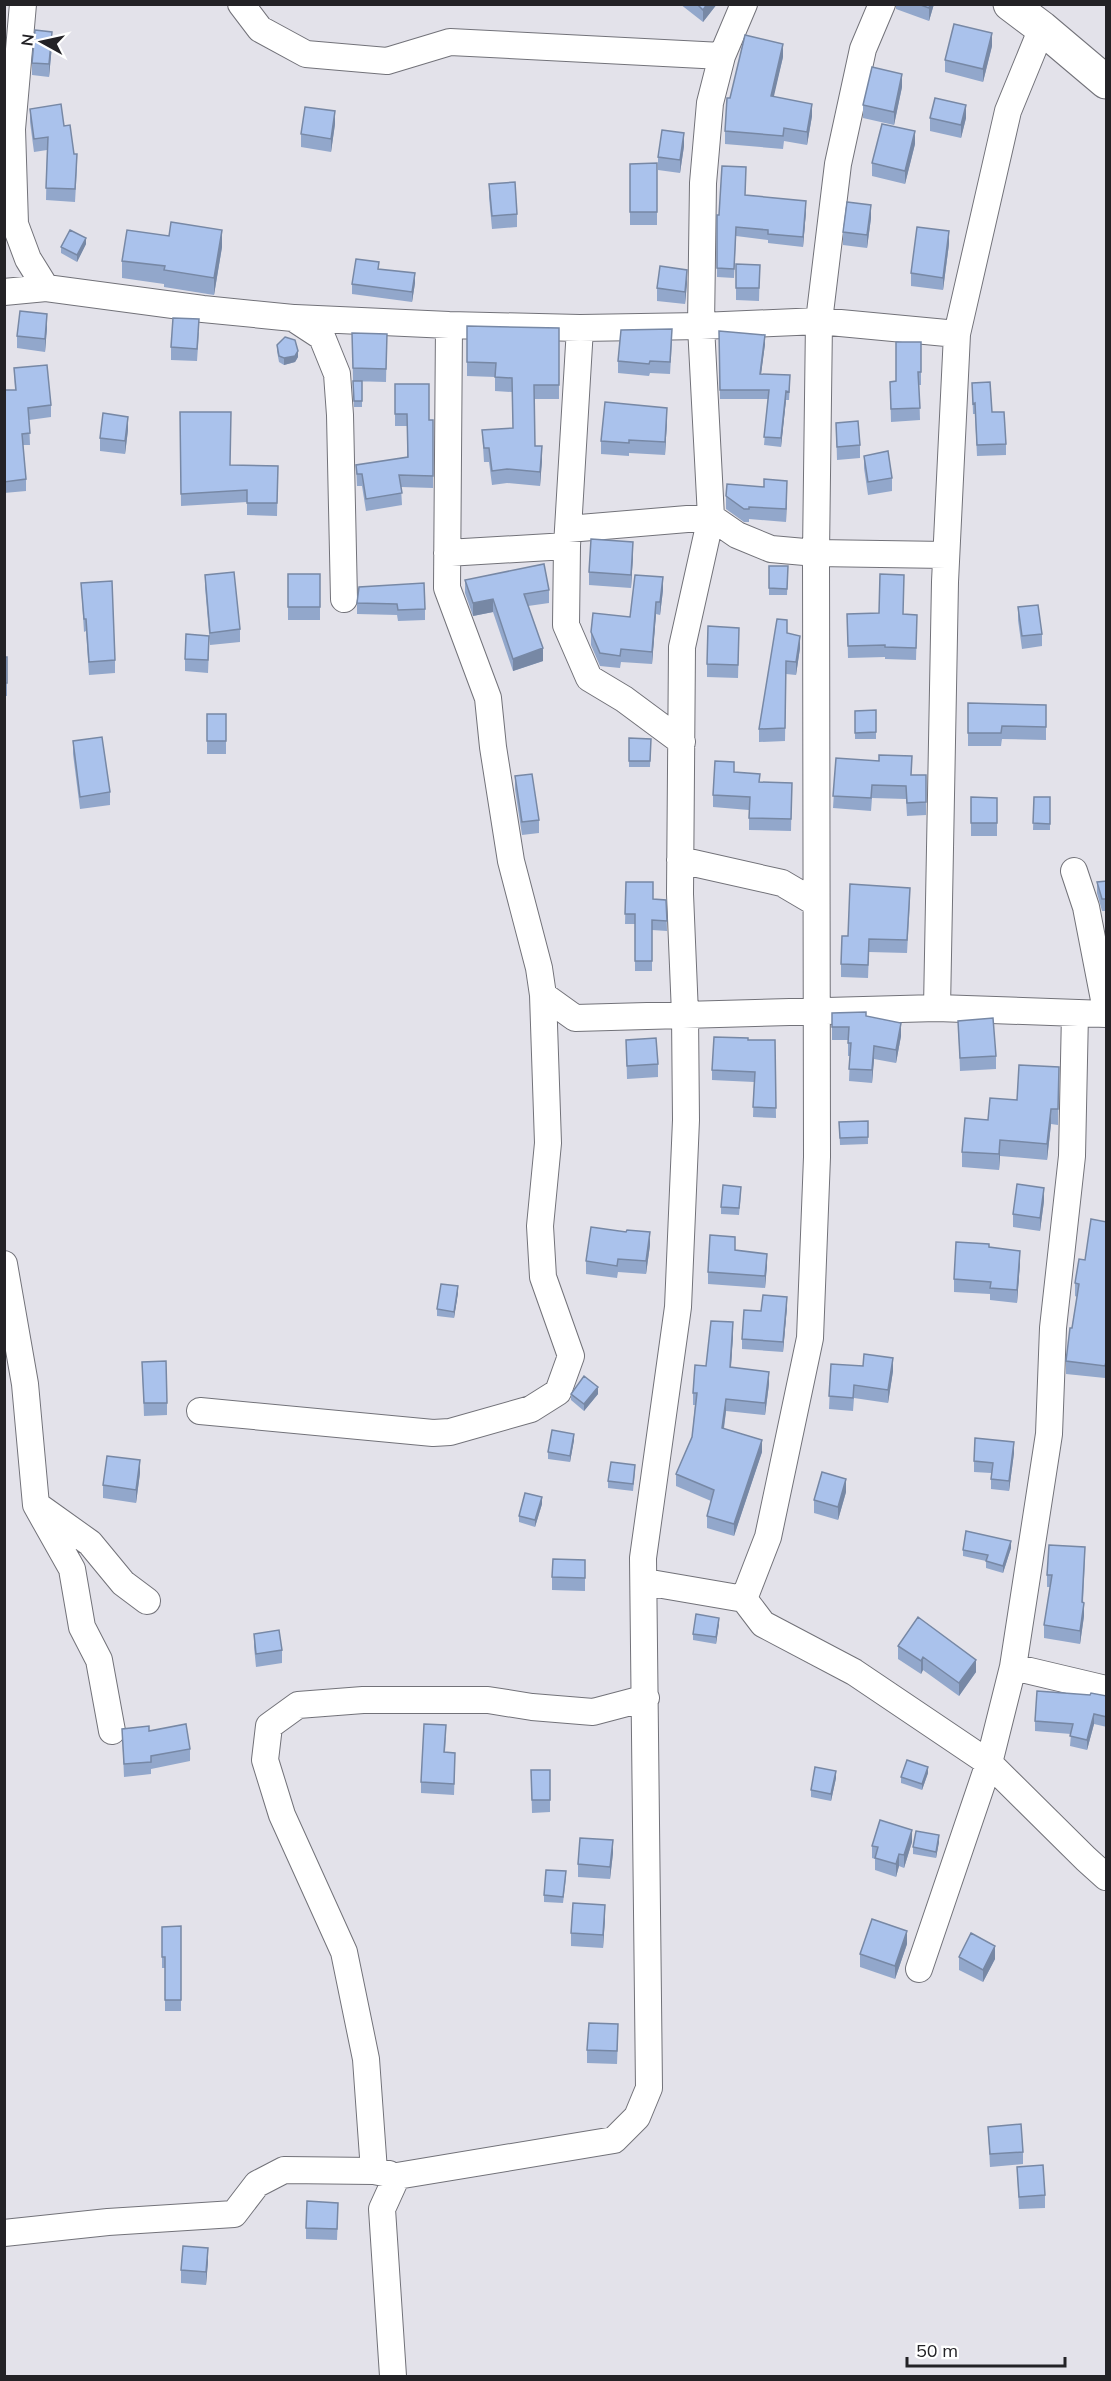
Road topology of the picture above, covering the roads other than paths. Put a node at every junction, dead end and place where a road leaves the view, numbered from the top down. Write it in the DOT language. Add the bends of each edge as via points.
graph roads {
  1 [pos="23,4"];
  2 [pos="241,4"];
  3 [pos="744,4"];
  4 [pos="882,4"];
  5 [pos="1010,4"];
  6 [pos="1042,28"];
  7 [pos="722,56"];
  8 [pos="1107,82"];
  9 [pos="46,288"];
  10 [pos="4,292"];
  11 [pos="293,318"];
  12 [pos="819,321"];
  13 [pos="449,325"];
  14 [pos="701,326"];
  15 [pos="580,328"];
  16 [pos="957,334"];
  17 [pos="711,517"];
  18 [pos="568,537"];
  19 [pos="447,553"];
  20 [pos="816,553"];
  21 [pos="946,555"];
  22 [pos="344,599"];
  23 [pos="682,742"];
  24 [pos="680,860"];
  25 [pos="1074,871"];
  26 [pos="816,903"];
  27 [pos="543,995"];
  28 [pos="937,1008"];
  29 [pos="816,1011"];
  30 [pos="1107,1012"];
  31 [pos="1075,1013"];
  32 [pos="685,1014"];
  33 [pos="4,1264"];
  34 [pos="200,1411"];
  35 [pos="36,1505"];
  36 [pos="645,1582"];
  37 [pos="744,1599"];
  38 [pos="147,1601"];
  39 [pos="1013,1667"];
  40 [pos="1107,1689"];
  41 [pos="646,1698"];
  42 [pos="112,1731"];
  43 [pos="989,1763"];
  44 [pos="1107,1877"];
  45 [pos="919,1969"];
  46 [pos="386,2173"];
  47 [pos="4,2233"];
  48 [pos="393,2376"];
  1 -- 9 [label="street" via="12,129 15,224 28,259"];
  2 -- 7 [label="street" via="260,29 306,54 387,61 450,42"];
  3 -- 7 [label="street"];
  4 -- 12 [label="street" via="863,49 838,164"];
  5 -- 6 [label="main road"];
  6 -- 8 [label="main road"];
  6 -- 16 [label="street" via="1008,111"];
  7 -- 14 [label="street" via="710,103 704,171"];
  9 -- 10 [label="street"];
  9 -- 11 [label="street"];
  11 -- 13 [label="street"];
  11 -- 22 [label="street" via="322,337 337,374"];
  12 -- 14 [label="street"];
  12 -- 16 [label="street"];
  12 -- 20 [label="street"];
  13 -- 15 [label="street"];
  13 -- 19 [label="street"];
  14 -- 15 [label="street"];
  14 -- 17 [label="street"];
  15 -- 18 [label="street"];
  16 -- 21 [label="street"];
  17 -- 18 [label="street"];
  17 -- 20 [label="street" via="737,535 771,549"];
  17 -- 23 [label="street" via="682,647"];
  18 -- 19 [label="street"];
  18 -- 23 [label="street" via="566,625 589,678"];
  19 -- 27 [label="street" via="447,588 488,698 512,861"];
  20 -- 21 [label="street"];
  20 -- 26 [label="street"];
  21 -- 28 [label="street"];
  23 -- 24 [label="street"];
  24 -- 26 [label="street" via="782,883"];
  24 -- 32 [label="street"];
  25 -- 30 [label="street" via="1086,907"];
  26 -- 29 [label="street"];
  27 -- 32 [label="street" via="575,1018"];
  27 -- 34 [label="street" via="548,1143 540,1226 543,1277 571,1356 558,1392 531,1409 450,1432 433,1433"];
  28 -- 29 [label="street"];
  28 -- 31 [label="street"];
  29 -- 32 [label="street"];
  29 -- 37 [label="street" via="817,1157 810,1338 768,1537"];
  30 -- 31 [label="street"];
  31 -- 39 [label="street" via="1072,1156 1053,1328 1049,1434"];
  32 -- 36 [label="street" via="686,1120 678,1306 644,1558"];
  33 -- 35 [label="street" via="24,1384"];
  35 -- 38 [label="street" via="90,1543 123,1583"];
  35 -- 42 [label="street" via="72,1569 82,1627 99,1660"];
  36 -- 37 [label="street"];
  36 -- 41 [label="street"];
  37 -- 43 [label="street" via="763,1624 854,1672"];
  39 -- 40 [label="street"];
  39 -- 43 [label="street"];
  41 -- 46 [label="street" via="649,2088 637,2117 614,2140"];
  41 -- 46 [label="street" via="593,1712 488,1700 363,1700 298,1705 269,1726 265,1760 282,1815 344,1952"];
  43 -- 44 [label="street"];
  43 -- 45 [label="street"];
  46 -- 47 [label="street" via="284,2170 257,2184 234,2214"];
  46 -- 48 [label="street" via="382,2209"];
}
